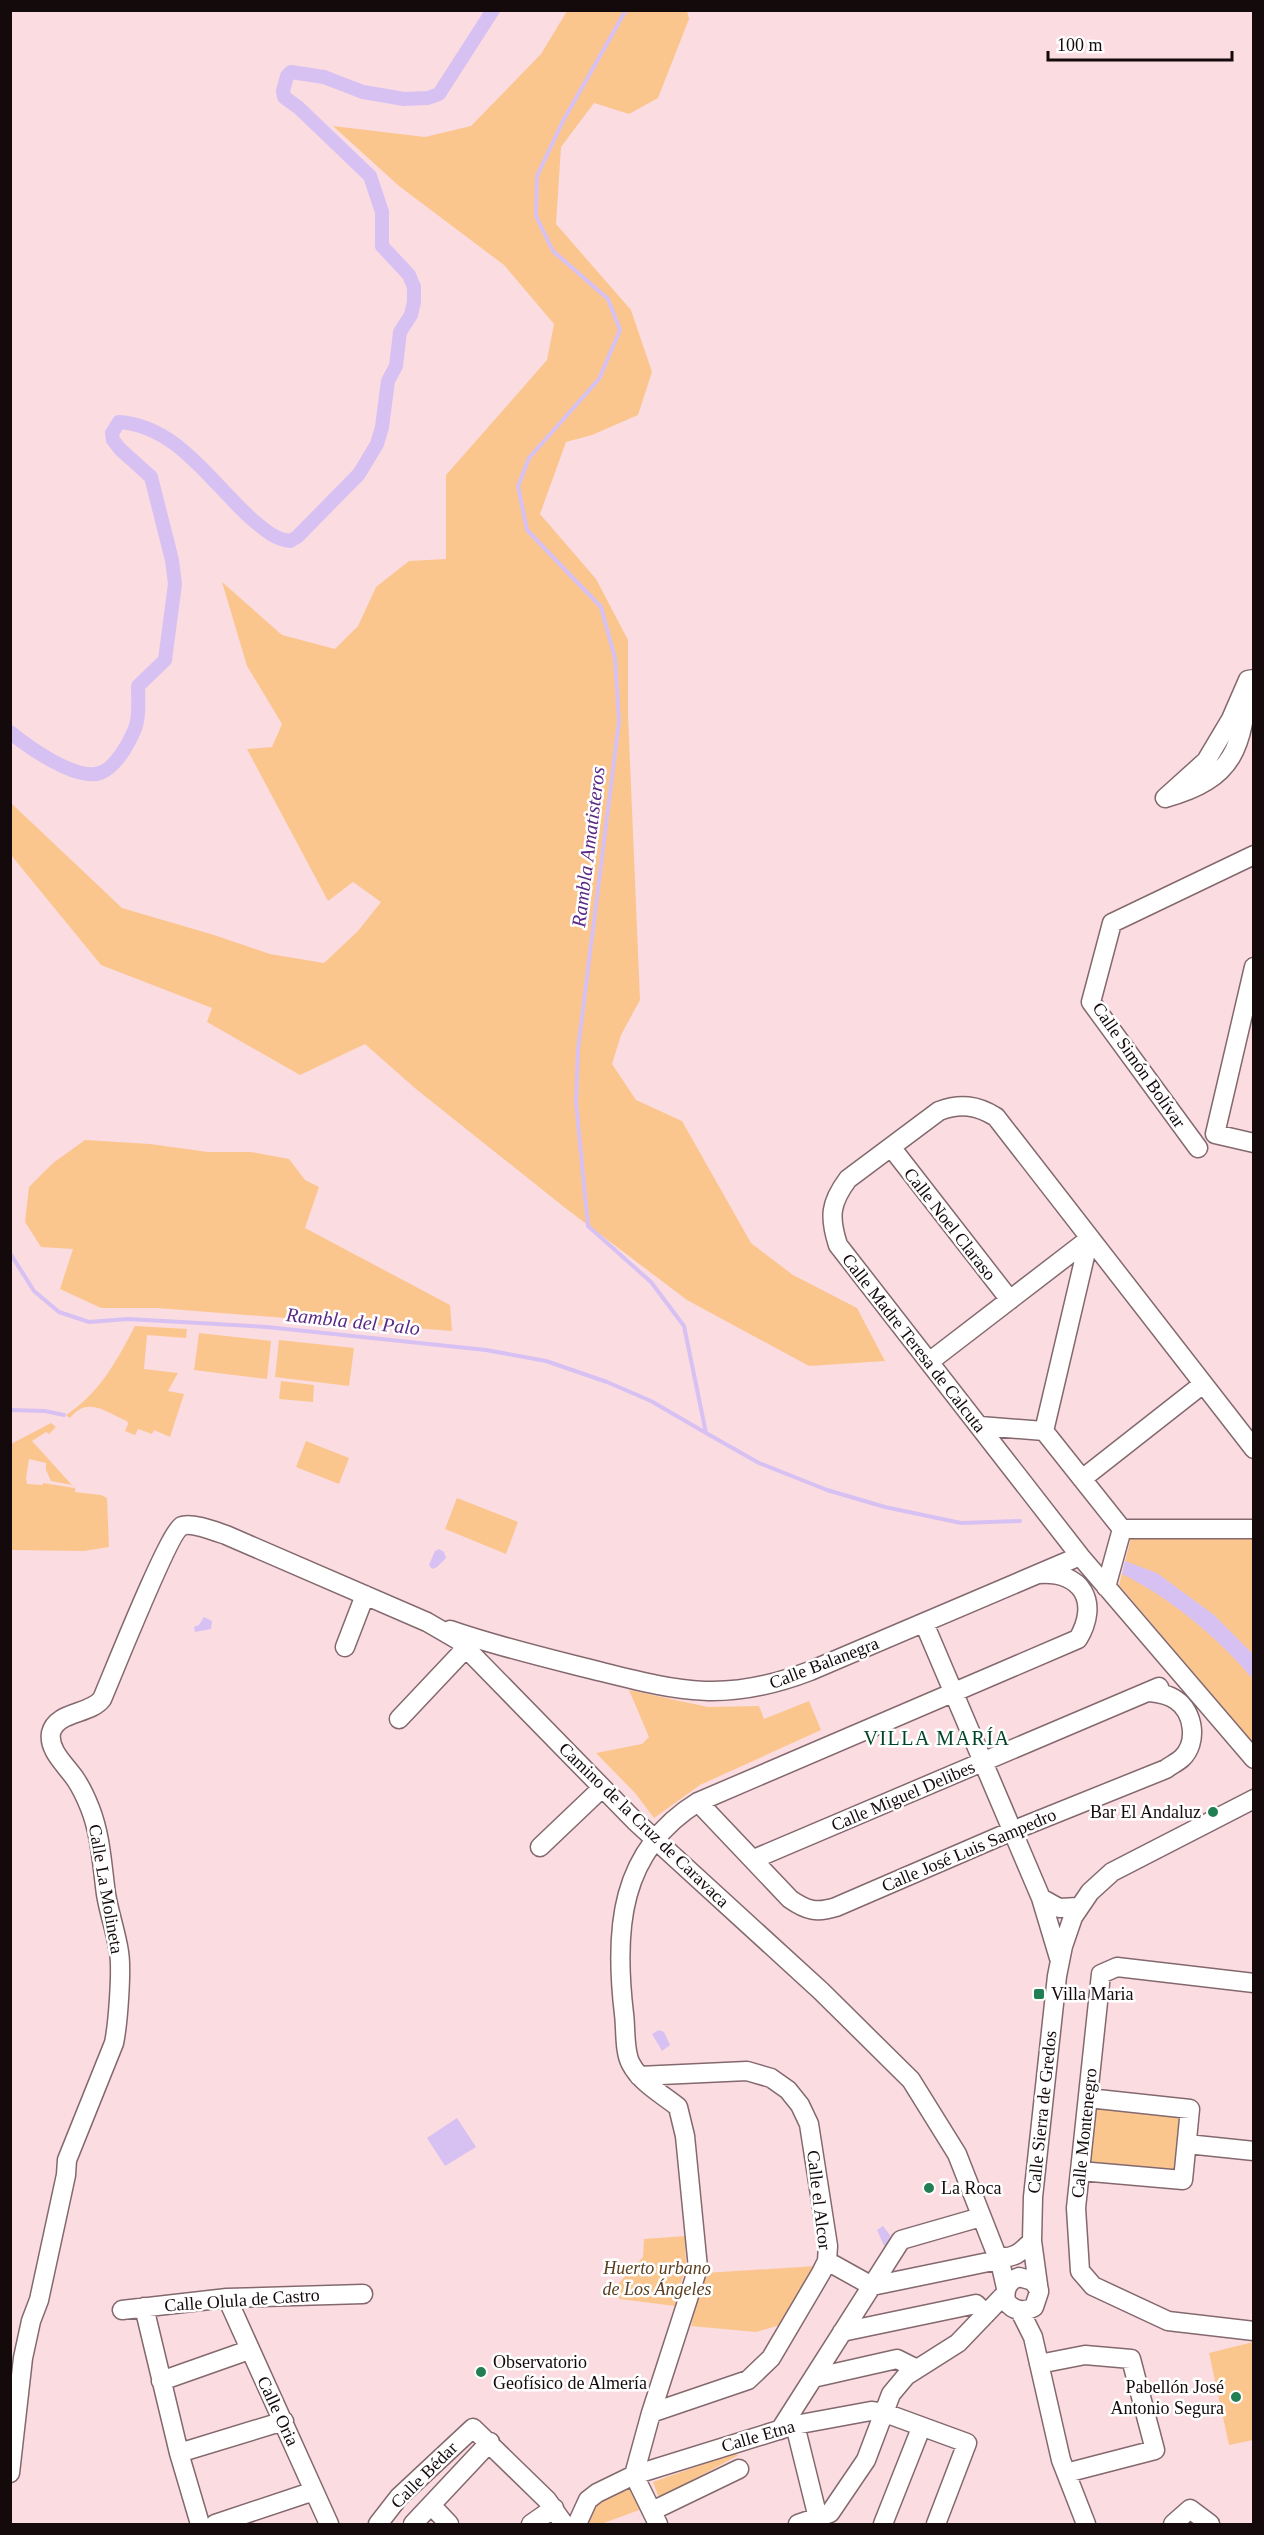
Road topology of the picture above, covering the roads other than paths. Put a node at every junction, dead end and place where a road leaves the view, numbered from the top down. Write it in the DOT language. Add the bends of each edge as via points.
graph roads {
  1 [pos="1251,679"];
  2 [pos="1254,855"];
  3 [pos="1254,967"];
  4 [pos="1254,1143"];
  5 [pos="891,1147"];
  6 [pos="1198,1148"];
  7 [pos="1089,1239"];
  8 [pos="1010,1300"];
  9 [pos="929,1362"];
  10 [pos="1203,1384"];
  11 [pos="980,1426"];
  12 [pos="1044,1431"];
  13 [pos="1254,1449"];
  14 [pos="1082,1479"];
  15 [pos="179,1528"];
  16 [pos="1122,1529"];
  17 [pos="1254,1529"];
  18 [pos="1080,1556"];
  19 [pos="1039,1574"];
  20 [pos="1106,1587"];
  21 [pos="365,1595"];
  22 [pos="427,1622"];
  23 [pos="924,1623"];
  24 [pos="345,1647"];
  25 [pos="466,1648"];
  26 [pos="519,1651"];
  27 [pos="1183,1677"];
  28 [pos="953,1692"];
  29 [pos="1149,1692"];
  30 [pos="515,1701"];
  31 [pos="399,1719"];
  32 [pos="1254,1759"];
  33 [pos="983,1763"];
  34 [pos="602,1788"];
  35 [pos="1254,1799"];
  36 [pos="698,1802"];
  37 [pos="1012,1831"];
  38 [pos="654,1839"];
  39 [pos="540,1847"];
  40 [pos="754,1859"];
  41 [pos="1041,1898"];
  42 [pos="1079,1907"];
  43 [pos="1059,1908"];
  44 [pos="1068,1930"];
  45 [pos="1060,1960"];
  46 [pos="1254,1983"];
  47 [pos="639,2076"];
  48 [pos="1088,2098"];
  49 [pos="1187,2144"];
  50 [pos="1254,2151"];
  51 [pos="1080,2171"];
  52 [pos="981,2217"];
  53 [pos="1032,2241"];
  54 [pos="826,2261"];
  55 [pos="998,2261"];
  56 [pos="872,2286"];
  57 [pos="363,2294"];
  58 [pos="1020,2294"];
  59 [pos="227,2298"];
  60 [pos="144,2307"];
  61 [pos="122,2310"];
  62 [pos="988,2313"];
  63 [pos="1249,2325"];
  64 [pos="842,2332"];
  65 [pos="249,2350"];
  66 [pos="1039,2364"];
  67 [pos="917,2369"];
  68 [pos="813,2378"];
  69 [pos="161,2381"];
  70 [pos="651,2413"];
  71 [pos="885,2413"];
  72 [pos="284,2421"];
  73 [pos="788,2427"];
  74 [pos="921,2428"];
  75 [pos="490,2442"];
  76 [pos="179,2453"];
  77 [pos="739,2469"];
  78 [pos="10,2472"];
  79 [pos="1066,2473"];
  80 [pos="634,2475"];
  81 [pos="314,2491"];
  82 [pos="431,2505"];
  83 [pos="554,2508"];
  84 [pos="264,2517"];
  85 [pos="655,2518"];
  86 [pos="828,2518"];
  87 [pos="200,2524"];
  88 [pos="215,2524"];
  89 [pos="329,2524"];
  90 [pos="378,2524"];
  91 [pos="413,2524"];
  92 [pos="449,2524"];
  93 [pos="531,2524"];
  94 [pos="564,2524"];
  95 [pos="577,2524"];
  96 [pos="798,2524"];
  97 [pos="883,2524"];
  98 [pos="936,2524"];
  99 [pos="1086,2524"];
  100 [pos="1173,2524"];
  101 [pos="1210,2524"];
  1 -- 1 [label="street" via="1245,721 1232,758 1207,782 1166,798 1206,761"];
  2 -- 6 [label="street, Calle Simón Bolívar" via="1112,923 1091,1002"];
  3 -- 4 [label="street" via="1215,1134"];
  5 -- 7 [label="street, Calle Madre Teresa de Calcuta" via="939,1111 953,1106 982,1108 996,1117"];
  5 -- 8 [label="street, Calle Noel Claraso"];
  5 -- 9 [label="street, Calle Madre Teresa de Calcuta" via="843,1184 833,1204 831,1224 838,1245"];
  7 -- 8 [label="street"];
  7 -- 10 [label="street, Calle Madre Teresa de Calcuta"];
  7 -- 12 [label="street"];
  8 -- 9 [label="street"];
  9 -- 11 [label="street, Calle Madre Teresa de Calcuta"];
  10 -- 13 [label="street, Calle Madre Teresa de Calcuta"];
  10 -- 14 [label="street"];
  11 -- 12 [label="street"];
  11 -- 18 [label="street, Calle Madre Teresa de Calcuta"];
  12 -- 14 [label="street"];
  14 -- 16 [label="street"];
  15 -- 21 [label="street, Camino de la Cruz de Caravaca" via="184,1525 213,1530"];
  15 -- 78 [label="street, Calle La Molineta" via="102,1699 91,1709 62,1719 51,1732 53,1748 85,1796 97,1831 107,1902 120,1954 117,2025 114,2043 67,2160 39,2300 23,2358"];
  16 -- 17 [label="street"];
  16 -- 20 [label="street"];
  18 -- 19 [label="street, Calle Balanegra"];
  18 -- 20 [label="street, Calle Madre Teresa de Calcuta"];
  19 -- 23 [label="street, Calle Balanegra"];
  19 -- 28 [label="street" via="1067,1577 1085,1595 1087,1617 1078,1639"];
  20 -- 27 [label="street, Calle Madre Teresa de Calcuta"];
  21 -- 22 [label="street, Camino de la Cruz de Caravaca"];
  21 -- 24 [label="street"];
  22 -- 25 [label="street, Camino de la Cruz de Caravaca"];
  22 -- 26 [label="street, Calle Balanegra"];
  23 -- 26 [label="street, Calle Balanegra" via="779,1683 727,1692 673,1689"];
  23 -- 28 [label="street"];
  25 -- 30 [label="street, Camino de la Cruz de Caravaca"];
  25 -- 31 [label="street"];
  26 -- 30 [label="street" via="508,1657 501,1668 504,1685"];
  27 -- 29 [label="street, Calle Miguel Delibes"];
  27 -- 32 [label="street, Calle Madre Teresa de Calcuta"];
  28 -- 33 [label="street"];
  28 -- 36 [label="street"];
  29 -- 33 [label="street, Calle Miguel Delibes"];
  29 -- 37 [label="street, Calle José Luis Sampedro" via="1175,1699 1188,1713 1191,1746 1182,1758 1166,1769"];
  30 -- 34 [label="street, Camino de la Cruz de Caravaca"];
  33 -- 37 [label="street"];
  33 -- 40 [label="street, Calle Miguel Delibes"];
  34 -- 38 [label="street, Camino de la Cruz de Caravaca"];
  34 -- 39 [label="street"];
  35 -- 42 [label="street, Calle Sierra de Gredos" via="1112,1872"];
  36 -- 38 [label="street"];
  36 -- 40 [label="street, Calle José Luis Sampedro"];
  37 -- 40 [label="street, Calle José Luis Sampedro" via="819,1912 790,1899"];
  37 -- 41 [label="street"];
  38 -- 47 [label="street" via="628,1893 619,1940 629,2062"];
  38 -- 52 [label="street, Camino de la Cruz de Caravaca" via="821,1991 911,2080 957,2154"];
  41 -- 43 [label="street"];
  41 -- 45 [label="street"];
  42 -- 43 [label="street"];
  42 -- 44 [label="street, Calle Sierra de Gredos"];
  43 -- 44 [label="street"];
  44 -- 45 [label="street, Calle Sierra de Gredos"];
  45 -- 53 [label="street, Calle Sierra de Gredos" via="1033,2197"];
  46 -- 48 [label="street, Calle Montenegro" via="1117,1967 1101,1974"];
  47 -- 54 [label="street, Calle el Alcor" via="747,2071 771,2078 788,2090 809,2124 827,2236"];
  47 -- 70 [label="street" via="678,2107 685,2136 698,2268"];
  48 -- 49 [label="street" via="1190,2109"];
  48 -- 51 [label="street, Calle Montenegro"];
  49 -- 50 [label="street"];
  49 -- 51 [label="street" via="1183,2180"];
  51 -- 63 [label="street, Calle Montenegro" via="1076,2208 1080,2271 1093,2286 1168,2321"];
  52 -- 55 [label="street, Camino de la Cruz de Caravaca"];
  52 -- 56 [label="street" via="901,2240"];
  53 -- 55 [label="street" via="1018,2255"];
  53 -- 58 [label="street, Calle Sierra de Gredos"];
  54 -- 56 [label="street"];
  54 -- 70 [label="street, Calle el Alcor" via="761,2369 748,2380"];
  55 -- 56 [label="street"];
  55 -- 58 [label="street, Camino de la Cruz de Caravaca"];
  56 -- 64 [label="street"];
  57 -- 59 [label="street, Calle Olula de Castro"];
  58 -- 62 [label="street"];
  58 -- 66 [label="street, Camino de la Cruz de Caravaca"];
  59 -- 60 [label="street, Calle Olula de Castro"];
  59 -- 65 [label="street, Calle Oria"];
  60 -- 61 [label="street, Calle Olula de Castro"];
  60 -- 69 [label="street"];
  62 -- 64 [label="street" via="976,2304"];
  62 -- 67 [label="street" via="958,2343"];
  64 -- 68 [label="street"];
  65 -- 69 [label="street"];
  65 -- 72 [label="street, Calle Oria"];
  66 -- 79 [label="street, Camino de la Cruz de Caravaca"];
  66 -- 79 [label="street" via="1085,2355 1131,2359 1155,2450"];
  67 -- 68 [label="street" via="897,2360"];
  67 -- 71 [label="street" via="891,2394"];
  68 -- 73 [label="street"];
  69 -- 76 [label="street"];
  70 -- 80 [label="street"];
  71 -- 73 [label="street, Calle Etna" via="871,2411"];
  71 -- 74 [label="street"];
  71 -- 86 [label="street" via="866,2460"];
  72 -- 76 [label="street"];
  72 -- 81 [label="street, Calle Oria"];
  73 -- 80 [label="street, Calle Etna"];
  73 -- 86 [label="street"];
  74 -- 97 [label="street"];
  74 -- 98 [label="street" via="967,2443"];
  75 -- 82 [label="street, Calle Bédar"];
  75 -- 83 [label="street"];
  75 -- 90 [label="street, Calle Bédar" via="473,2428 399,2497"];
  76 -- 87 [label="street"];
  77 -- 85 [label="street"];
  79 -- 99 [label="street, Camino de la Cruz de Caravaca"];
  80 -- 85 [label="street"];
  80 -- 95 [label="street, Calle Etna" via="588,2500"];
  81 -- 84 [label="street"];
  81 -- 89 [label="street, Calle Oria"];
  82 -- 91 [label="street, Calle Bédar"];
  82 -- 92 [label="street"];
  83 -- 93 [label="street"];
  83 -- 94 [label="street"];
  84 -- 88 [label="street"];
  86 -- 96 [label="street"];
  100 -- 101 [label="street" via="1190,2509"];
}
